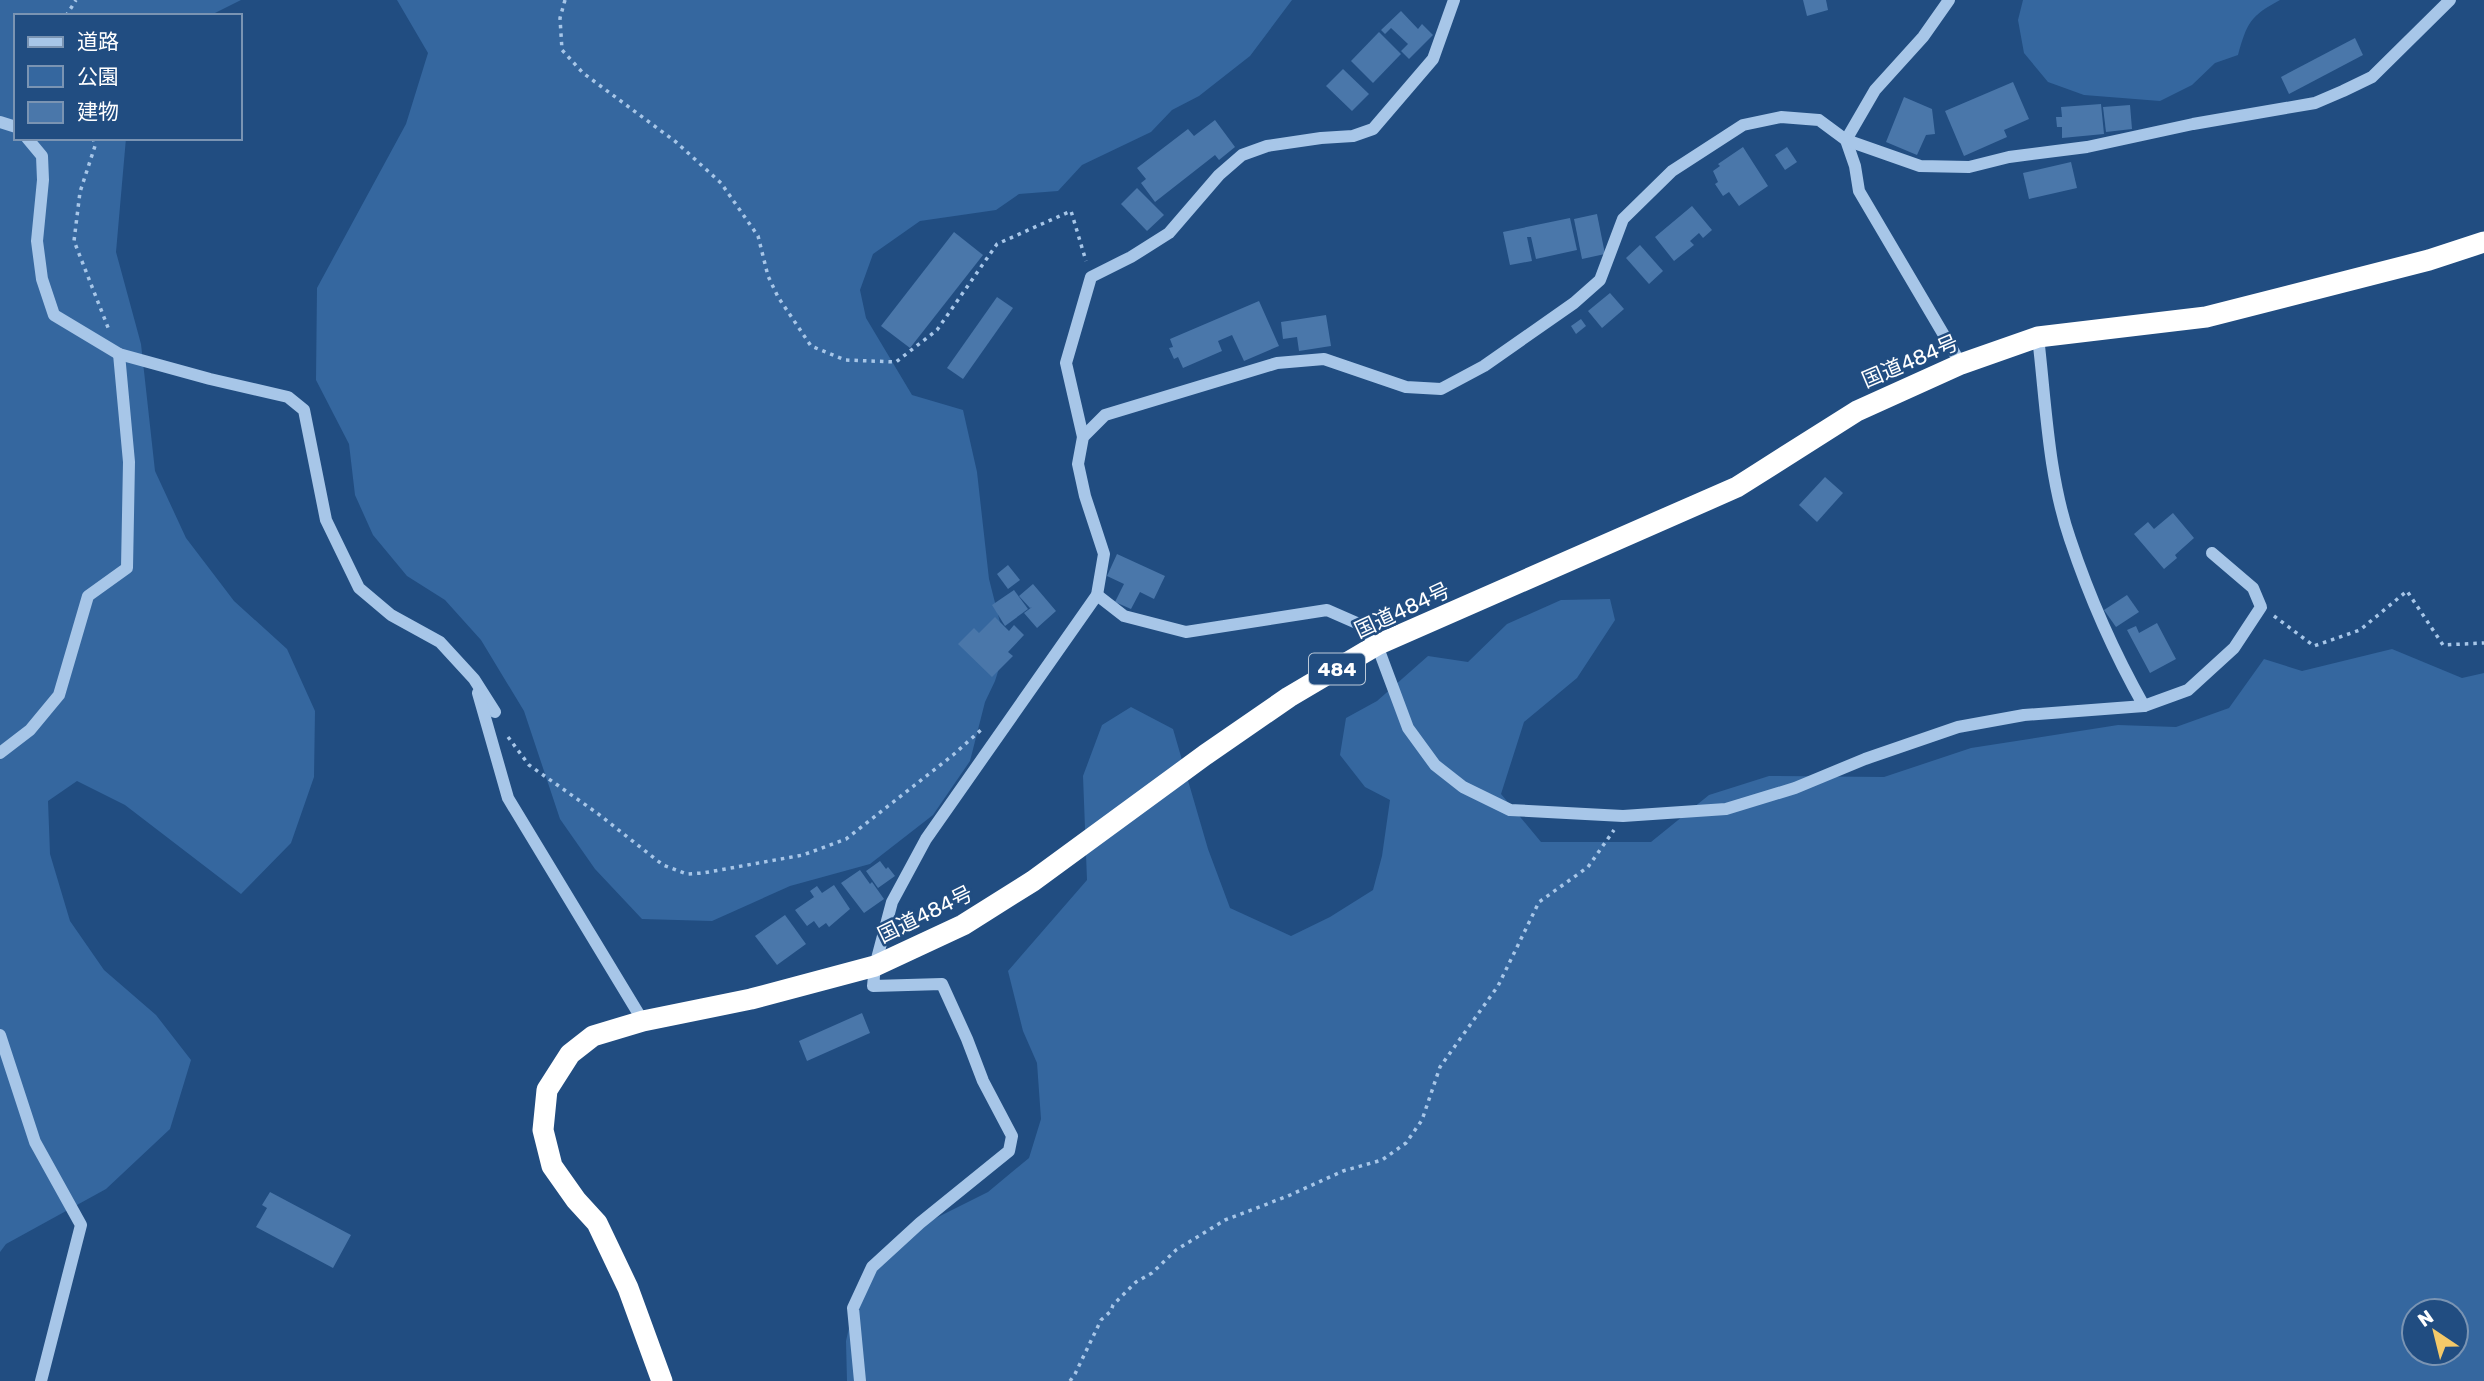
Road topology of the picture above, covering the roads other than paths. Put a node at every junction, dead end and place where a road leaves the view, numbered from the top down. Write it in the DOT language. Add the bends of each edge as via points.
graph roads {
  1 [pos="1454,0"];
  2 [pos="1949,0"];
  3 [pos="2450,0"];
  4 [pos="29,140"];
  5 [pos="1846,140"];
  6 [pos="2484,242"];
  7 [pos="2038,337"];
  8 [pos="119,354"];
  9 [pos="1961,364"];
  10 [pos="1083,437"];
  11 [pos="2212,553"];
  12 [pos="1097,595"];
  13 [pos="1377,645"];
  14 [pos="474,679"];
  15 [pos="2144,706"];
  16 [pos="495,712"];
  17 [pos="0,753"];
  18 [pos="875,966"];
  19 [pos="643,1021"];
  20 [pos="0,1035"];
  21 [pos="41,1381"];
  22 [pos="662,1381"];
  23 [pos="860,1381"];
  1 -- 10 [label="street" via="1433,59 1373,129 1353,136 1267,146 1242,155 1169,233 1091,277 1066,363"];
  2 -- 5 [label="street" via="1875,90"];
  3 -- 5 [label="street" via="2372,78 2315,103 1969,167 1920,166"];
  4 -- 8 [label="street" via="42,156 37,240 42,279 54,315"];
  5 -- 9 [label="street" via="1858,191"];
  5 -- 10 [label="street" via="1819,120 1781,117 1743,125 1672,171 1623,219 1600,280 1574,303 1484,366 1441,389 1406,387 1324,359 1277,363 1105,415"];
  6 -- 7 [label="highway, 国道484号 / 484" via="2206,317"];
  7 -- 9 [label="highway, 国道484号 / 484"];
  7 -- 15 [label="street" via="2054,472 2069,538 2116,655"];
  8 -- 14 [label="street" via="288,397 304,410 327,520 359,588 391,615 440,642"];
  8 -- 17 [label="street" via="129,462 127,568 88,596 59,695 30,730"];
  9 -- 13 [label="highway, 国道484号 / 484" via="1857,411 1737,486"];
  10 -- 12 [label="street" via="1080,475 1104,554"];
  11 -- 15 [label="street" via="2253,587 2262,607 2234,648 2188,690"];
  12 -- 13 [label="street" via="1124,616 1186,632 1327,610 1359,624"];
  12 -- 18 [label="street" via="926,839 892,902"];
  13 -- 15 [label="street" via="1408,728 1435,765 1463,788 1510,810 1623,816 1726,809 1958,727 2024,715"];
  13 -- 18 [label="highway, 国道484号 / 484" via="1289,697 1009,898"];
  14 -- 16 [label="street"];
  14 -- 19 [label="street" via="508,798"];
  18 -- 19 [label="highway, 国道484号 / 484" via="751,999"];
  18 -- 23 [label="street" via="873,986 942,984 983,1081 1013,1136 1009,1151 872,1267 853,1308"];
  19 -- 22 [label="highway, 国道484号 / 484" via="593,1036 569,1054 547,1090 543,1130 552,1166 597,1223 628,1288"];
  20 -- 21 [label="street" via="35,1142 82,1226"];
}
